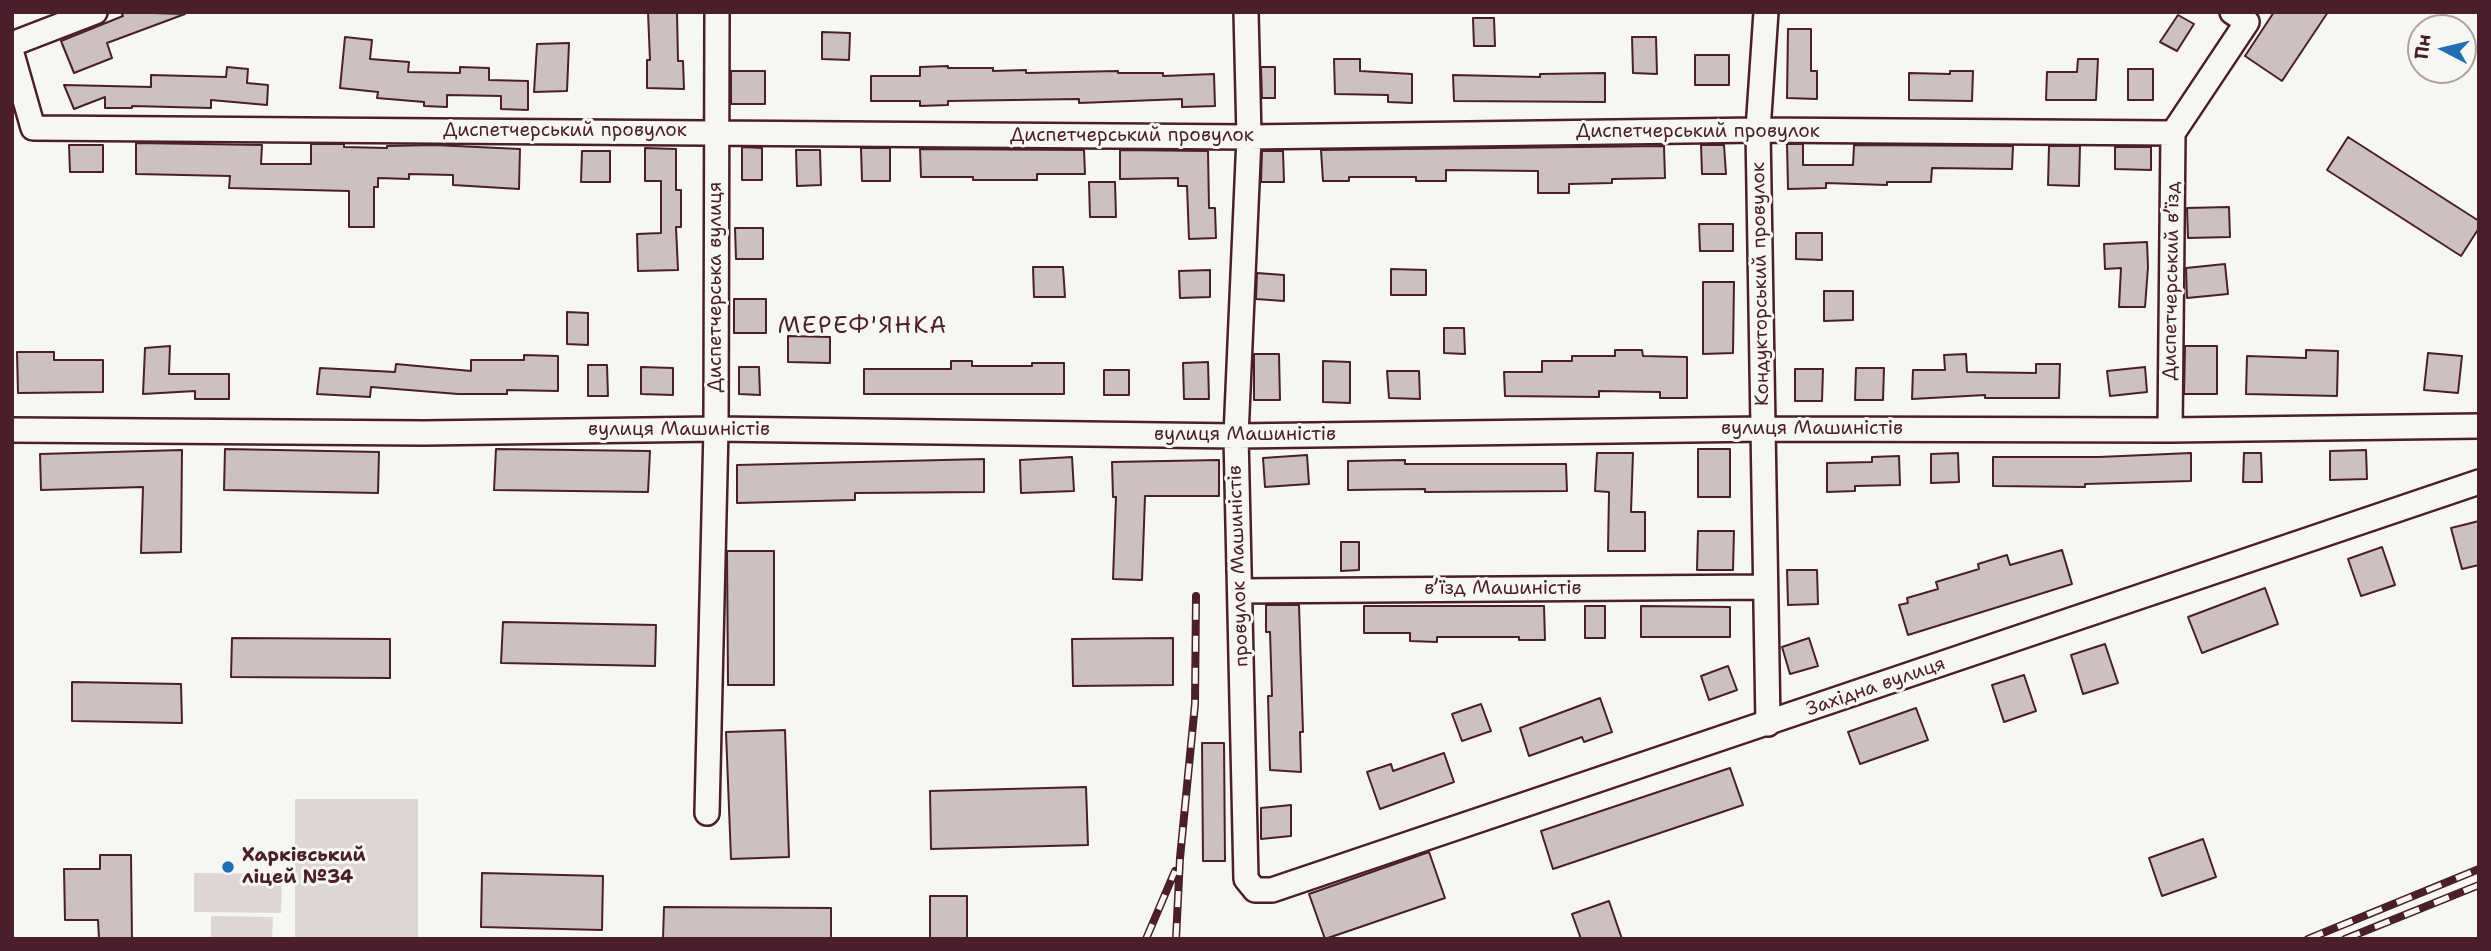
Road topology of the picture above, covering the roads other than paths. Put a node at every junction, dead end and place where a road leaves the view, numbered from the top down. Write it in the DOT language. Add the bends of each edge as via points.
graph roads {
  1 [pos="95,12"];
  2 [pos="717,12"];
  3 [pos="1246,12"];
  4 [pos="1766,12"];
  5 [pos="2240,17"];
  6 [pos="12,44"];
  7 [pos="12,54"];
  8 [pos="1758,130"];
  9 [pos="716,132"];
  10 [pos="2173,133"];
  11 [pos="1249,137"];
  12 [pos="2479,426"];
  13 [pos="716,429"];
  14 [pos="1764,429"];
  15 [pos="2170,429"];
  16 [pos="12,430"];
  17 [pos="1236,436"];
  18 [pos="2479,482"];
  19 [pos="1765,587"];
  20 [pos="1240,592"];
  21 [pos="1768,724"];
  22 [pos="707,813"];
  23 [pos="1272,890"];
  1 -- 6 [label="street"];
  2 -- 9 [label="street, Диспетчерська вулиця"];
  3 -- 11 [label="street, провулок Машиністів"];
  4 -- 8 [label="street, Кондукторський провулок"];
  5 -- 10 [label="street"];
  7 -- 9 [label="street, Диспетчерський провулок" via="33,128"];
  8 -- 10 [label="street, Диспетчерський провулок"];
  8 -- 11 [label="street, Диспетчерський провулок"];
  8 -- 14 [label="street, Кондукторський провулок"];
  9 -- 11 [label="street, Диспетчерський провулок"];
  9 -- 13 [label="street, Диспетчерська вулиця"];
  10 -- 15 [label="street, Диспетчерський в’їзд"];
  11 -- 17 [label="street, провулок Машиністів"];
  12 -- 15 [label="street, вулиця Машиністів"];
  13 -- 16 [label="street, вулиця Машиністів" via="424,433"];
  13 -- 17 [label="street, вулиця Машиністів"];
  13 -- 22 [label="street, Диспетчерська вулиця"];
  14 -- 15 [label="street, вулиця Машиністів"];
  14 -- 17 [label="street, вулиця Машиністів"];
  14 -- 19 [label="street, Кондукторський провулок"];
  17 -- 20 [label="street, провулок Машиністів"];
  18 -- 21 [label="street, Західна вулиця"];
  19 -- 20 [label="street, в’їзд Машиністів"];
  19 -- 21 [label="street, Кондукторський провулок"];
  20 -- 23 [label="street, провулок Машиністів" via="1246,879 1255,890"];
  21 -- 23 [label="street, Західна вулиця"];
}
